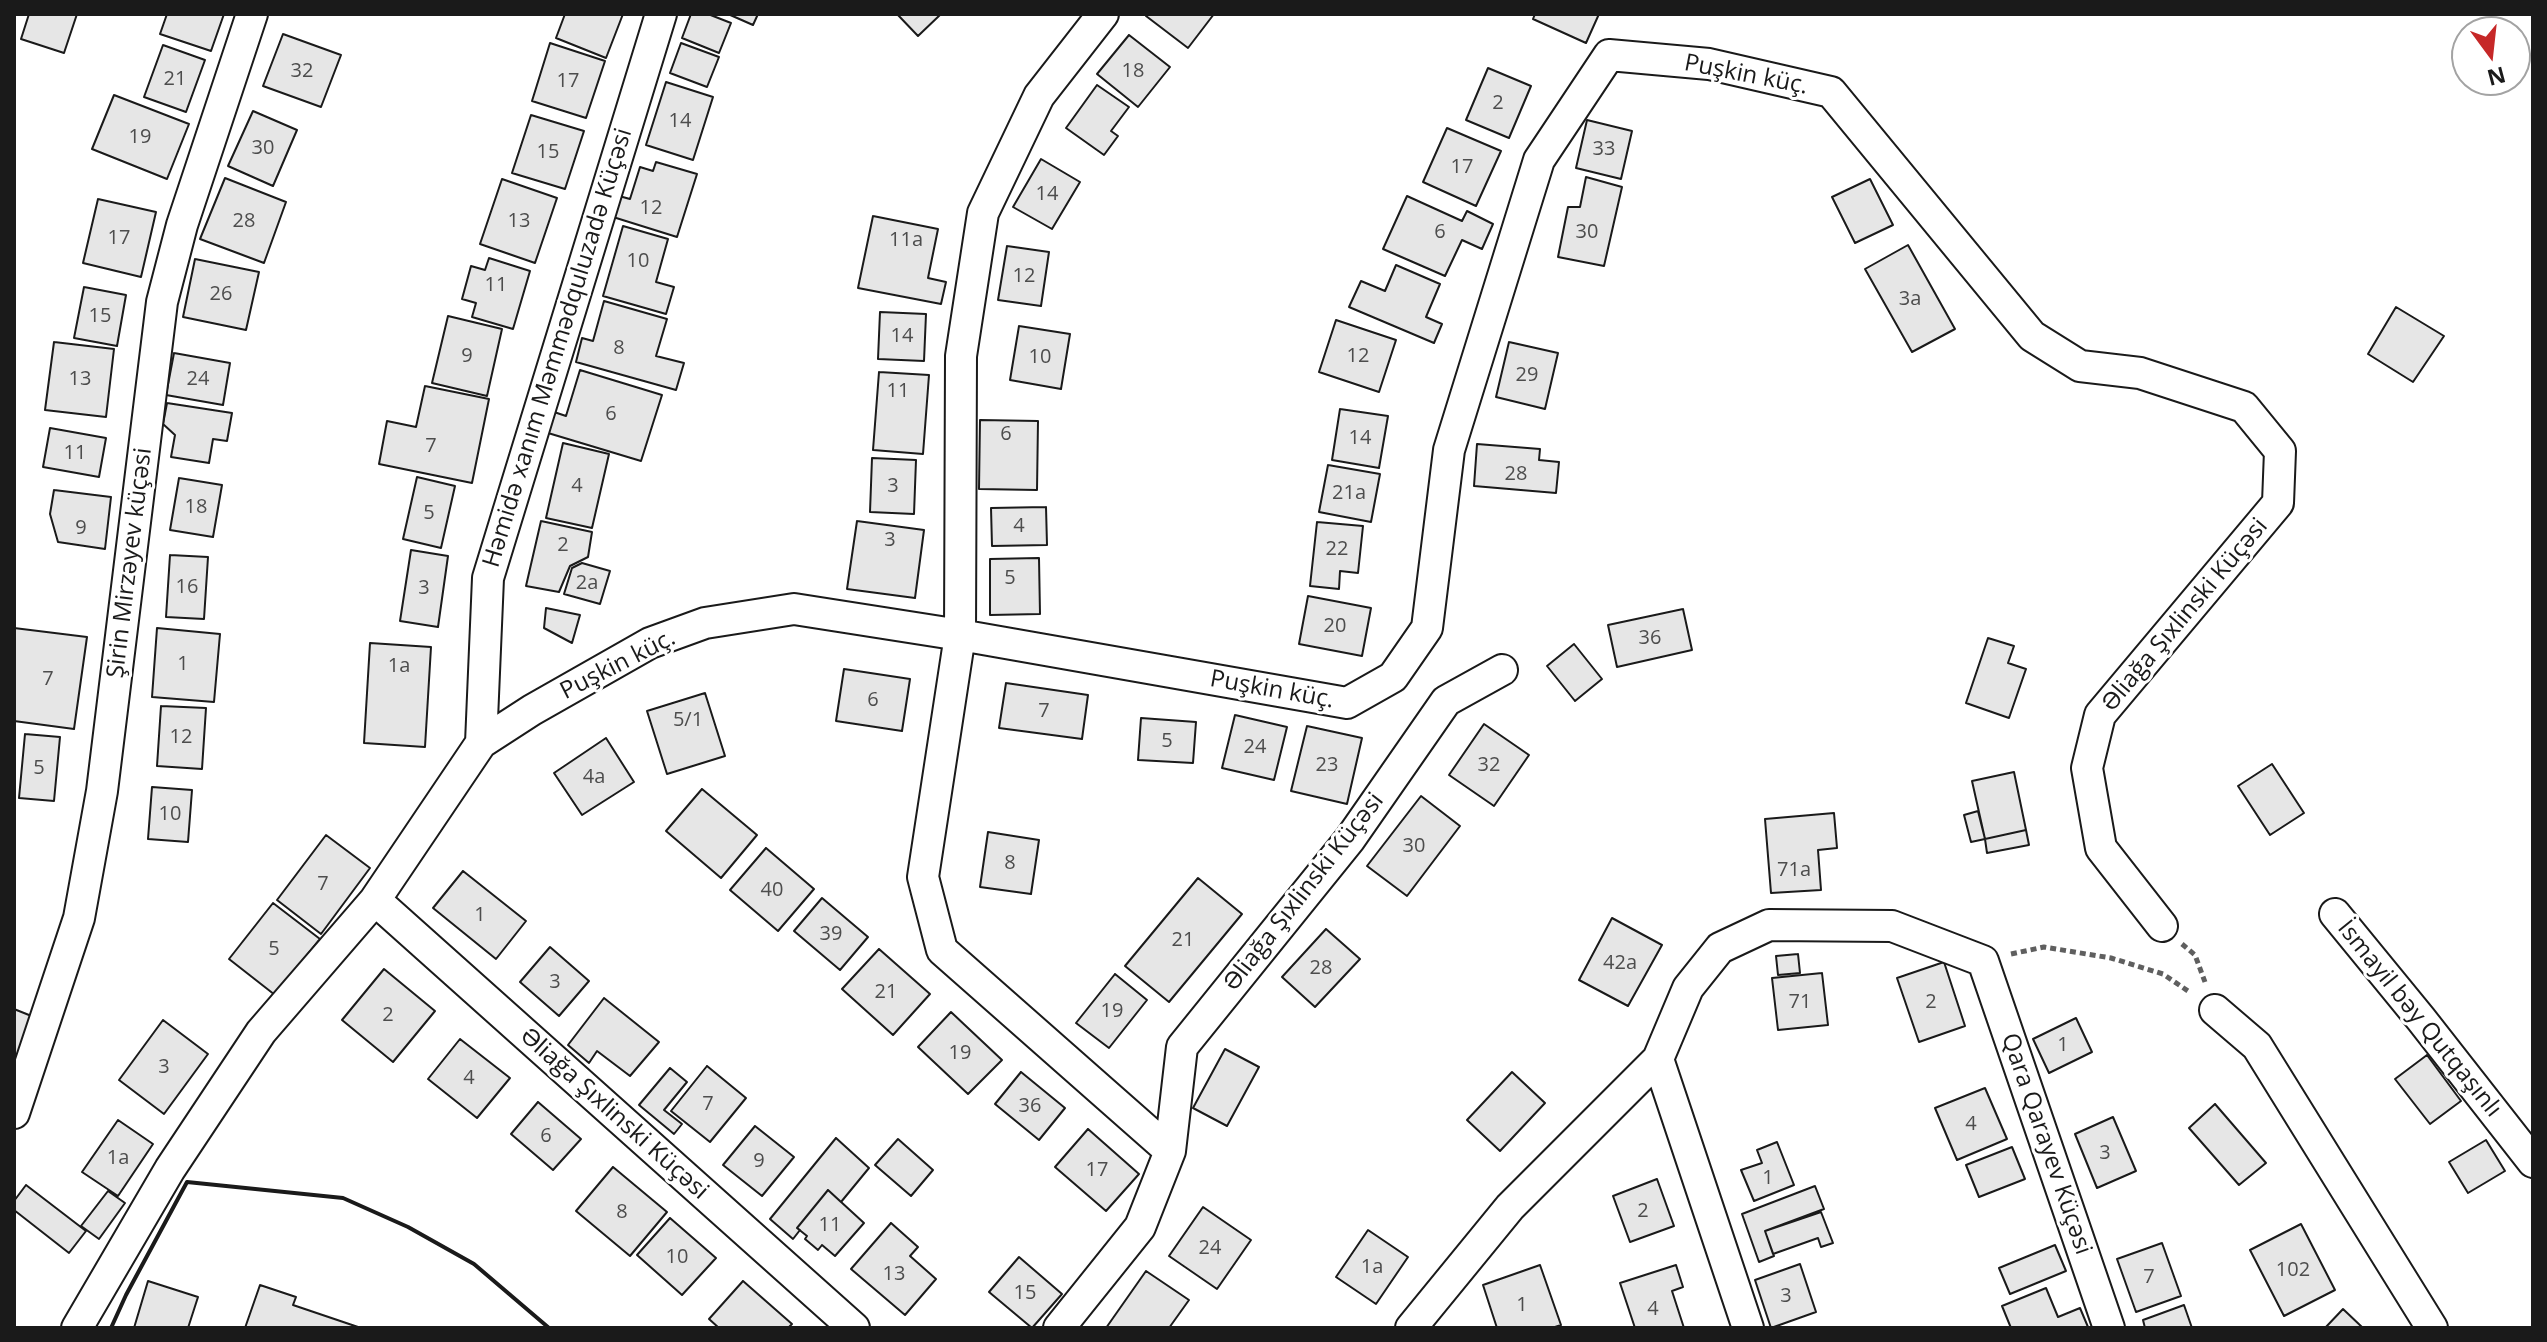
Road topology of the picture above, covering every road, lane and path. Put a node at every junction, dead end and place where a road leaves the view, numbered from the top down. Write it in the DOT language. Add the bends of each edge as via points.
graph roads {
  1 [pos="252,14"];
  2 [pos="661,14"];
  3 [pos="1103,14"];
  4 [pos="1831,92"];
  5 [pos="960,635"];
  6 [pos="1502,670"];
  7 [pos="481,743"];
  8 [pos="375,900"];
  9 [pos="2335,914"];
  10 [pos="2162,926"];
  11 [pos="1983,961"];
  12 [pos="2215,1010"];
  13 [pos="1658,1059"];
  14 [pos="14,1113"];
  15 [pos="1170,1151"];
  16 [pos="2533,1162"];
  17 [pos="77,1328"];
  18 [pos="854,1328"];
  19 [pos="1059,1328"];
  20 [pos="1411,1328"];
  21 [pos="1748,1328"];
  22 [pos="2109,1328"];
  23 [pos="2432,1328"];
  1 -- 14 [label="street, Şirin Mirzəyev küçəsi" via="162,302 102,791 85,890"];
  2 -- 7 [label="street, Həmidə xanım Məmmədquluzadə Küçəsi" via="488,578"];
  3 -- 5 [label="street" via="1039,96 983,213 961,356"];
  4 -- 5 [label="street, Puşkin küç." via="1709,64 1609,55 1539,160 1449,450 1427,628 1393,677 1347,703"];
  4 -- 10 [label="street, Əliağa Şıxlinski Küçəsi" via="2032,336 2080,366 2140,373 2244,407 2280,451 2278,503 2100,715 2087,768 2101,848"];
  5 -- 7 [label="street, Puşkin küç." via="794,609 705,623 650,643"];
  5 -- 15 [label="street" via="923,877 942,950"];
  6 -- 15 [label="street, Əliağa Şıxlinski Küçəsi" via="1446,701 1350,839 1182,1047"];
  7 -- 8 [label="street"];
  8 -- 17 [label="street" via="261,1032 170,1169"];
  8 -- 18 [label="street, Əliağa Şıxlinski Küçəsi"];
  9 -- 16 [label="street, İsmayil bəy Qutqaşınlı"];
  10 -- 12 [label="path" via="2195,955"];
  11 -- 12 [label="path" via="2044,947 2111,958 2163,974"];
  11 -- 13 [label="street" via="1892,926 1769,925 1720,948 1688,988"];
  11 -- 22 [label="street, Qara Qarayev Küçəsi"];
  12 -- 23 [label="street" via="2257,1046"];
  13 -- 20 [label="street" via="1510,1207"];
  13 -- 21 [label="street"];
  15 -- 19 [label="street, Əliağa Şıxlinski Küçəsi" via="1140,1227"];
}
